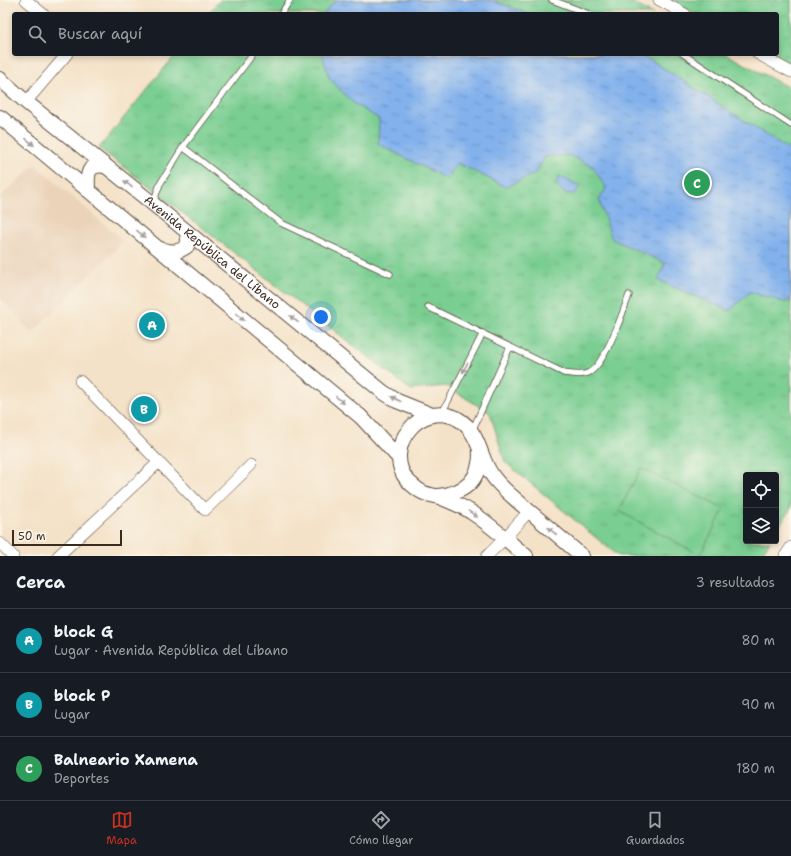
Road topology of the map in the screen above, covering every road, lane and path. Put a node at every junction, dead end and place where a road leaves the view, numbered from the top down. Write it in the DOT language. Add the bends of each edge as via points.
graph roads {
  1 [pos="26,0"];
  2 [pos="290,0"];
  3 [pos="552,0"];
  4 [pos="659,0"];
  5 [pos="41,12"];
  6 [pos="282,12"];
  7 [pos="584,12"];
  8 [pos="681,12"];
  9 [pos="65,56"];
  10 [pos="251,56"];
  11 [pos="686,56"];
  12 [pos="762,56"];
  13 [pos="791,72"];
  14 [pos="0,79"];
  15 [pos="26,102"];
  16 [pos="0,117"];
  17 [pos="791,125"];
  18 [pos="183,147"];
  19 [pos="106,166"];
  20 [pos="88,190"];
  21 [pos="152,203"];
  22 [pos="187,232"];
  23 [pos="158,248"];
  24 [pos="390,274"];
  25 [pos="629,295"];
  26 [pos="428,307"];
  27 [pos="483,333"];
  28 [pos="510,347"];
  29 [pos="80,381"];
  30 [pos="436,415"];
  31 [pos="472,431"];
  32 [pos="480,450"];
  33 [pos="399,458"];
  34 [pos="159,462"];
  35 [pos="251,465"];
  36 [pos="438,496"];
  37 [pos="529,510"];
  38 [pos="505,538"];
  39 [pos="0,543"];
  40 [pos="791,547"];
  41 [pos="13,556"];
  42 [pos="58,556"];
  43 [pos="487,556"];
  44 [pos="526,556"];
  45 [pos="582,556"];
  46 [pos="785,556"];
  1 -- 5 [label="street"];
  2 -- 6 [label="lane"];
  3 -- 7 [label="lane"];
  4 -- 8 [label="street"];
  9 -- 15 [label="street"];
  10 -- 18 [label="lane"];
  11 -- 17 [label="lane"];
  12 -- 13 [label="street"];
  14 -- 15 [label="street, Avenida República del Líbano"];
  15 -- 19 [label="street, Avenida República del Líbano"];
  16 -- 20 [label="street, one-way"];
  18 -- 21 [label="lane" via="160,184"];
  18 -- 24 [label="lane" via="281,223"];
  19 -- 20 [label="street" via="97,165 87,174"];
  21 -- 19 [label="street, Avenida República del Líbano, one-way"];
  20 -- 23 [label="street, one-way"];
  21 -- 22 [label="street, Avenida República del Líbano"];
  22 -- 23 [label="street" via="187,246 180,251"];
  30 -- 22 [label="street, Avenida República del Líbano, one-way" via="397,401 383,392"];
  23 -- 33 [label="street, one-way" via="361,418"];
  25 -- 28 [label="lane" via="620,322 602,358 588,374 564,373"];
  26 -- 27 [label="lane"];
  27 -- 28 [label="lane"];
  27 -- 30 [label="lane, one-way"];
  28 -- 31 [label="lane"];
  29 -- 34 [label="street"];
  30 -- 31 [label="street" via="457,419"];
  30 -- 33 [label="street" via="425,416 411,427 403,439"];
  31 -- 32 [label="street"];
  32 -- 36 [label="street" via="476,476 466,487 451,495"];
  32 -- 37 [label="street" via="491,475"];
  33 -- 36 [label="street" via="401,470 408,481 423,493"];
  34 -- 35 [label="street" via="205,510"];
  34 -- 42 [label="street"];
  36 -- 38 [label="street, one-way" via="471,512"];
  37 -- 38 [label="street"];
  45 -- 37 [label="street, one-way"];
  38 -- 43 [label="street"];
  38 -- 44 [label="street"];
  39 -- 41 [label="street"];
  40 -- 46 [label="street"];
}
